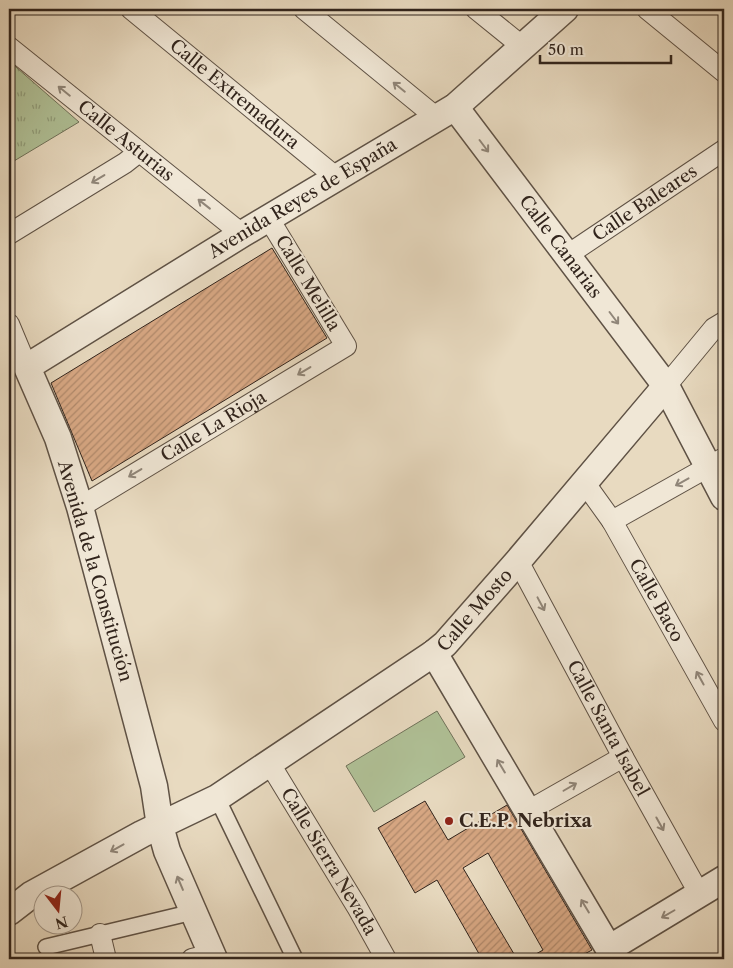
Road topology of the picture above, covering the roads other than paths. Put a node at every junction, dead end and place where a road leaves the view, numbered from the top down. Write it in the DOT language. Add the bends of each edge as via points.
graph roads {
  1 [pos="131,9"];
  2 [pos="304,9"];
  3 [pos="476,9"];
  4 [pos="565,9"];
  5 [pos="647,9"];
  6 [pos="9,47"];
  7 [pos="523,47"];
  8 [pos="724,72"];
  9 [pos="446,113"];
  10 [pos="724,150"];
  11 [pos="139,152"];
  12 [pos="337,178"];
  13 [pos="270,219"];
  14 [pos="9,234"];
  15 [pos="242,234"];
  16 [pos="566,256"];
  17 [pos="724,322"];
  18 [pos="9,324"];
  19 [pos="346,346"];
  20 [pos="27,367"];
  21 [pos="666,386"];
  22 [pos="716,463"];
  23 [pos="584,482"];
  24 [pos="724,497"];
  25 [pos="80,507"];
  26 [pos="612,521"];
  27 [pos="518,561"];
  28 [pos="434,653"];
  29 [pos="724,721"];
  30 [pos="623,757"];
  31 [pos="270,764"];
  32 [pos="217,798"];
  33 [pos="528,811"];
  34 [pos="160,826"];
  35 [pos="724,879"];
  36 [pos="700,895"];
  37 [pos="9,912"];
  38 [pos="193,912"];
  39 [pos="100,934"];
  40 [pos="46,947"];
  41 [pos="613,954"];
  42 [pos="206,958"];
  43 [pos="106,959"];
  44 [pos="295,959"];
  45 [pos="386,959"];
  1 -- 12 [label="street, Calle Extremadura"];
  9 -- 2 [label="street, one-way"];
  3 -- 7 [label="street"];
  4 -- 7 [label="street, Avenida Reyes de España"];
  5 -- 8 [label="street"];
  11 -- 6 [label="street, Calle Asturias, one-way"];
  7 -- 9 [label="street, Avenida Reyes de España"];
  9 -- 12 [label="street, Avenida Reyes de España"];
  9 -- 16 [label="street, Calle Canarias, one-way"];
  10 -- 16 [label="street, Calle Baleares"];
  11 -- 14 [label="street, one-way"];
  15 -- 11 [label="street, Calle Asturias, one-way"];
  12 -- 13 [label="street, Avenida Reyes de España"];
  13 -- 15 [label="street, Avenida Reyes de España"];
  13 -- 19 [label="street, Calle Melilla"];
  15 -- 20 [label="street, Avenida Reyes de España"];
  16 -- 21 [label="street, Calle Canarias, one-way"];
  17 -- 21 [label="street, Calle Mosto" via="714,328"];
  18 -- 20 [label="street, Avenida de la Constitución"];
  19 -- 25 [label="street, Calle La Rioja, one-way"];
  20 -- 25 [label="street, Avenida de la Constitución" via="58,438"];
  21 -- 22 [label="street, Calle Canarias"];
  21 -- 23 [label="street, Calle Mosto"];
  22 -- 24 [label="street, Calle Canarias"];
  22 -- 26 [label="street, one-way"];
  23 -- 26 [label="street, Calle Baco"];
  23 -- 27 [label="street, Calle Mosto"];
  25 -- 34 [label="street, Avenida de la Constitución" via="154,786"];
  29 -- 26 [label="street, Calle Baco, one-way"];
  27 -- 28 [label="street, Calle Mosto"];
  27 -- 30 [label="street, Calle Santa Isabel, one-way"];
  28 -- 31 [label="street, Calle Mosto"];
  33 -- 28 [label="street, one-way"];
  33 -- 30 [label="street, one-way"];
  30 -- 36 [label="street, Calle Santa Isabel, one-way"];
  31 -- 32 [label="street, Calle Mosto"];
  31 -- 45 [label="street, Calle Sierra Nevada"];
  32 -- 34 [label="street, Calle Mosto"];
  32 -- 44 [label="street"];
  41 -- 33 [label="street, one-way"];
  34 -- 37 [label="street, Calle Mosto, one-way" via="31,895"];
  38 -- 34 [label="street, Avenida de la Constitución, one-way"];
  35 -- 36 [label="street"];
  36 -- 41 [label="street, one-way"];
  38 -- 39 [label="street"];
  38 -- 42 [label="street, Avenida de la Constitución"];
  39 -- 40 [label="street"];
  39 -- 43 [label="street"];
}
